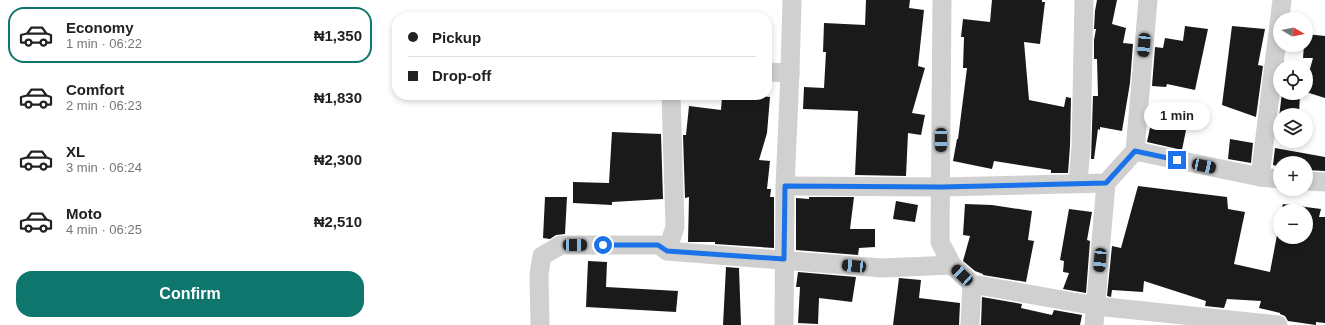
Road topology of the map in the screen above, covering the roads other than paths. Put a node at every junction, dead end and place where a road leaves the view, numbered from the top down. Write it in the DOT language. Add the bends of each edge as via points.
graph roads {
  1 [pos="792,0"];
  2 [pos="942,0"];
  3 [pos="1084,0"];
  4 [pos="1148,0"];
  5 [pos="1282,0"];
  6 [pos="772,72"];
  7 [pos="790,74"];
  8 [pos="671,100"];
  9 [pos="1135,151"];
  10 [pos="1260,177"];
  11 [pos="1273,178"];
  12 [pos="1313,181"];
  13 [pos="1325,182"];
  14 [pos="1078,183"];
  15 [pos="1106,183"];
  16 [pos="785,186"];
  17 [pos="941,187"];
  18 [pos="667,251"];
  19 [pos="784,259"];
  20 [pos="952,265"];
  21 [pos="972,284"];
  22 [pos="1096,306"];
  23 [pos="540,325"];
  24 [pos="784,325"];
  25 [pos="970,325"];
  26 [pos="1094,325"];
  27 [pos="1278,325"];
  1 -- 7 [label="street"];
  2 -- 17 [label="street"];
  3 -- 14 [label="street"];
  4 -- 9 [label="street"];
  5 -- 10 [label="street"];
  6 -- 7 [label="street"];
  7 -- 16 [label="street"];
  8 -- 18 [label="street" via="675,227"];
  9 -- 10 [label="street"];
  9 -- 15 [label="street"];
  10 -- 11 [label="street"];
  12 -- 13 [label="street"];
  14 -- 15 [label="street"];
  14 -- 17 [label="street"];
  15 -- 22 [label="street"];
  16 -- 17 [label="street"];
  16 -- 19 [label="street"];
  17 -- 20 [label="street" via="940,242"];
  18 -- 19 [label="street"];
  18 -- 23 [label="street" via="658,245 561,245 554,248 542,256 539,274"];
  19 -- 20 [label="street" via="882,268"];
  19 -- 24 [label="street"];
  20 -- 21 [label="street"];
  21 -- 22 [label="street"];
  21 -- 25 [label="street"];
  22 -- 26 [label="street"];
  22 -- 27 [label="street"];
}
